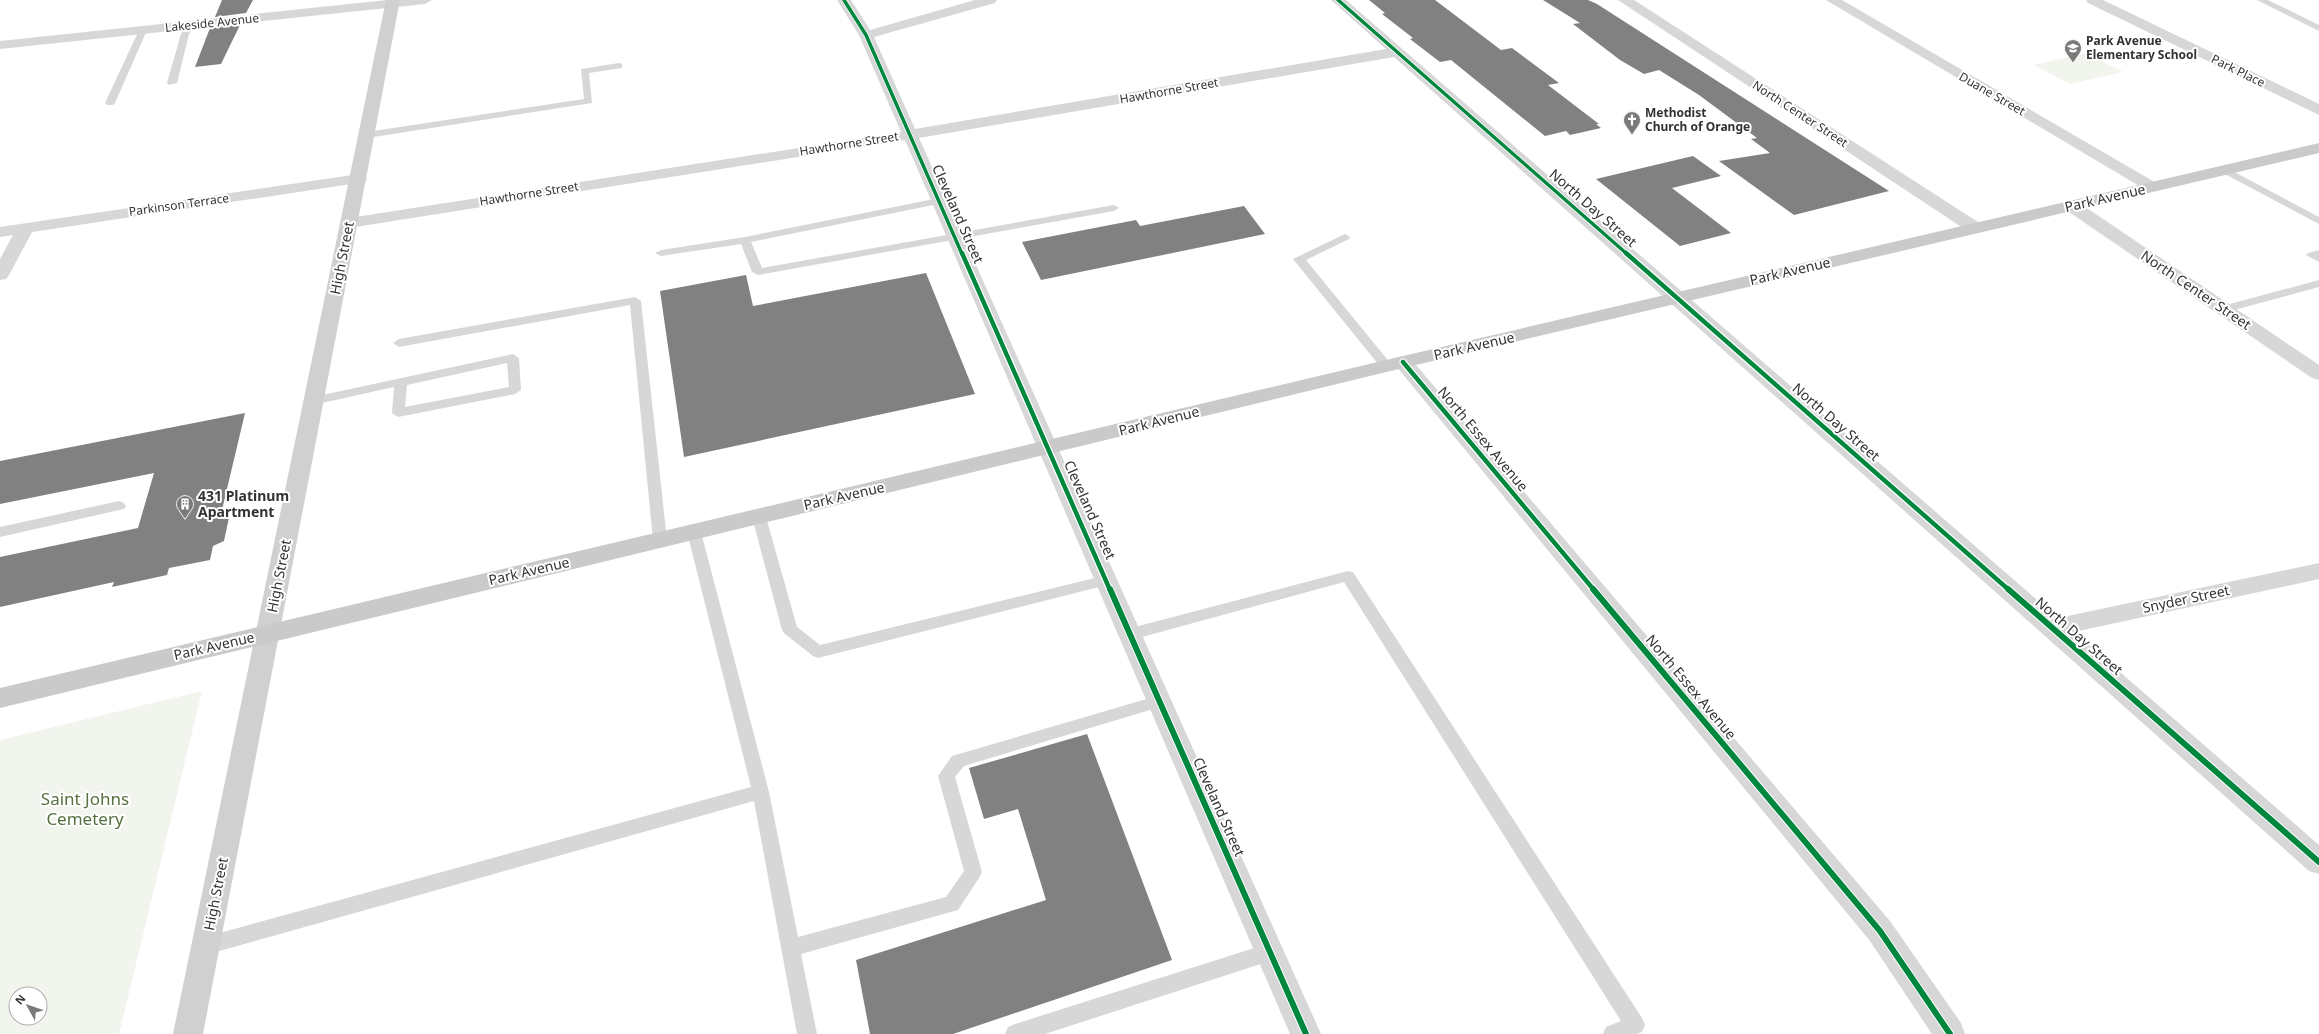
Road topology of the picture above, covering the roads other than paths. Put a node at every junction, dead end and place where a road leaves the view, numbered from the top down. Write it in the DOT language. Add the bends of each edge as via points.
graph roads {
  1 [pos="424,0"];
  2 [pos="844,0"];
  3 [pos="990,0"];
  4 [pos="1338,0"];
  5 [pos="1624,0"];
  6 [pos="1832,0"];
  7 [pos="2093,0"];
  8 [pos="2261,0"];
  9 [pos="393,2"];
  10 [pos="191,25"];
  11 [pos="2319,28"];
  12 [pos="143,30"];
  13 [pos="866,35"];
  14 [pos="0,45"];
  15 [pos="1396,52"];
  16 [pos="620,66"];
  17 [pos="172,83"];
  18 [pos="110,103"];
  19 [pos="2319,110"];
  20 [pos="367,135"];
  21 [pos="909,135"];
  22 [pos="2319,148"];
  23 [pos="2225,170"];
  24 [pos="358,179"];
  25 [pos="2152,187"];
  26 [pos="939,201"];
  27 [pos="2072,206"];
  28 [pos="1114,208"];
  29 [pos="2319,221"];
  30 [pos="349,223"];
  31 [pos="26,228"];
  32 [pos="1975,228"];
  33 [pos="0,232"];
  34 [pos="954,236"];
  35 [pos="1345,237"];
  36 [pos="745,240"];
  37 [pos="662,253"];
  38 [pos="2319,253"];
  39 [pos="2319,259"];
  40 [pos="0,275"];
  41 [pos="2319,283"];
  42 [pos="1676,298"];
  43 [pos="2224,309"];
  44 [pos="399,343"];
  45 [pos="1395,364"];
  46 [pos="2319,374"];
  47 [pos="400,382"];
  48 [pos="313,401"];
  49 [pos="1049,448"];
  50 [pos="119,506"];
  51 [pos="759,517"];
  52 [pos="0,532"];
  53 [pos="694,532"];
  54 [pos="660,540"];
  55 [pos="2319,571"];
  56 [pos="1107,580"];
  57 [pos="2052,628"];
  58 [pos="268,634"];
  59 [pos="1131,634"];
  60 [pos="0,698"];
  61 [pos="1160,700"];
  62 [pos="761,792"];
  63 [pos="2319,862"];
  64 [pos="205,946"];
  65 [pos="790,948"];
  66 [pos="1270,952"];
  67 [pos="188,1034"];
  68 [pos="807,1034"];
  69 [pos="1014,1034"];
  70 [pos="1306,1034"];
  71 [pos="1613,1034"];
  72 [pos="1950,1034"];
  1 -- 9 [label="street, Lakeside Avenue"];
  2 -- 13 [label="street, Cleveland Street"];
  3 -- 13 [label="street"];
  4 -- 15 [label="street, North Day Street"];
  5 -- 32 [label="street, North Center Street"];
  6 -- 25 [label="street, Duane Street"];
  7 -- 19 [label="street, Park Place"];
  8 -- 11 [label="lane"];
  9 -- 10 [label="street, Lakeside Avenue"];
  9 -- 20 [label="main road, High Street"];
  10 -- 12 [label="street, Lakeside Avenue"];
  10 -- 17 [label="lane" via="184,36"];
  12 -- 14 [label="street, Lakeside Avenue"];
  12 -- 18 [label="lane"];
  13 -- 21 [label="street, Cleveland Street"];
  15 -- 21 [label="street, Hawthorne Street"];
  15 -- 42 [label="street, North Day Street"];
  16 -- 20 [label="lane" via="584,71 589,101"];
  20 -- 24 [label="main road, High Street"];
  21 -- 26 [label="street, Cleveland Street"];
  21 -- 30 [label="street, Hawthorne Street"];
  22 -- 23 [label="main road, Park Avenue"];
  23 -- 25 [label="main road, Park Avenue"];
  23 -- 29 [label="lane"];
  24 -- 30 [label="main road, High Street"];
  24 -- 31 [label="street, Parkinson Terrace"];
  25 -- 27 [label="main road, Park Avenue"];
  26 -- 34 [label="street, Cleveland Street"];
  26 -- 36 [label="lane"];
  27 -- 32 [label="main road, Park Avenue"];
  27 -- 43 [label="street, North Center Street"];
  28 -- 34 [label="lane"];
  30 -- 48 [label="main road, High Street"];
  31 -- 33 [label="street, Parkinson Terrace"];
  31 -- 40 [label="street"];
  32 -- 42 [label="main road, Park Avenue"];
  34 -- 36 [label="lane" via="758,272"];
  34 -- 49 [label="street, Cleveland Street"];
  35 -- 45 [label="lane" via="1299,259"];
  36 -- 37 [label="lane"];
  38 -- 39 [label="lane" via="2312,255"];
  41 -- 43 [label="lane"];
  42 -- 45 [label="main road, Park Avenue"];
  42 -- 57 [label="street, North Day Street"];
  43 -- 46 [label="street, North Center Street"];
  44 -- 54 [label="lane" via="635,301"];
  45 -- 49 [label="main road, Park Avenue"];
  45 -- 72 [label="street, North Essex Avenue" via="1880,931"];
  47 -- 47 [label="lane" via="398,413 515,390 513,358"];
  47 -- 48 [label="lane"];
  48 -- 58 [label="main road, High Street"];
  49 -- 51 [label="main road, Park Avenue"];
  49 -- 56 [label="street, Cleveland Street"];
  50 -- 52 [label="lane"];
  51 -- 53 [label="main road, Park Avenue"];
  51 -- 56 [label="lane" via="790,630 818,652"];
  53 -- 54 [label="main road, Park Avenue"];
  53 -- 62 [label="lane"];
  54 -- 58 [label="main road, Park Avenue"];
  55 -- 57 [label="street, Snyder Street"];
  56 -- 59 [label="street, Cleveland Street"];
  57 -- 63 [label="street, North Day Street"];
  58 -- 60 [label="main road, Park Avenue"];
  58 -- 64 [label="main road, High Street"];
  59 -- 61 [label="street, Cleveland Street"];
  59 -- 71 [label="lane" via="1348,576 1635,1025"];
  61 -- 65 [label="lane" via="958,761 946,776 974,872 952,904"];
  61 -- 66 [label="street, Cleveland Street"];
  62 -- 64 [label="lane"];
  62 -- 65 [label="lane"];
  64 -- 67 [label="main road, High Street"];
  65 -- 68 [label="lane"];
  66 -- 69 [label="lane"];
  66 -- 70 [label="street, Cleveland Street"];
}
